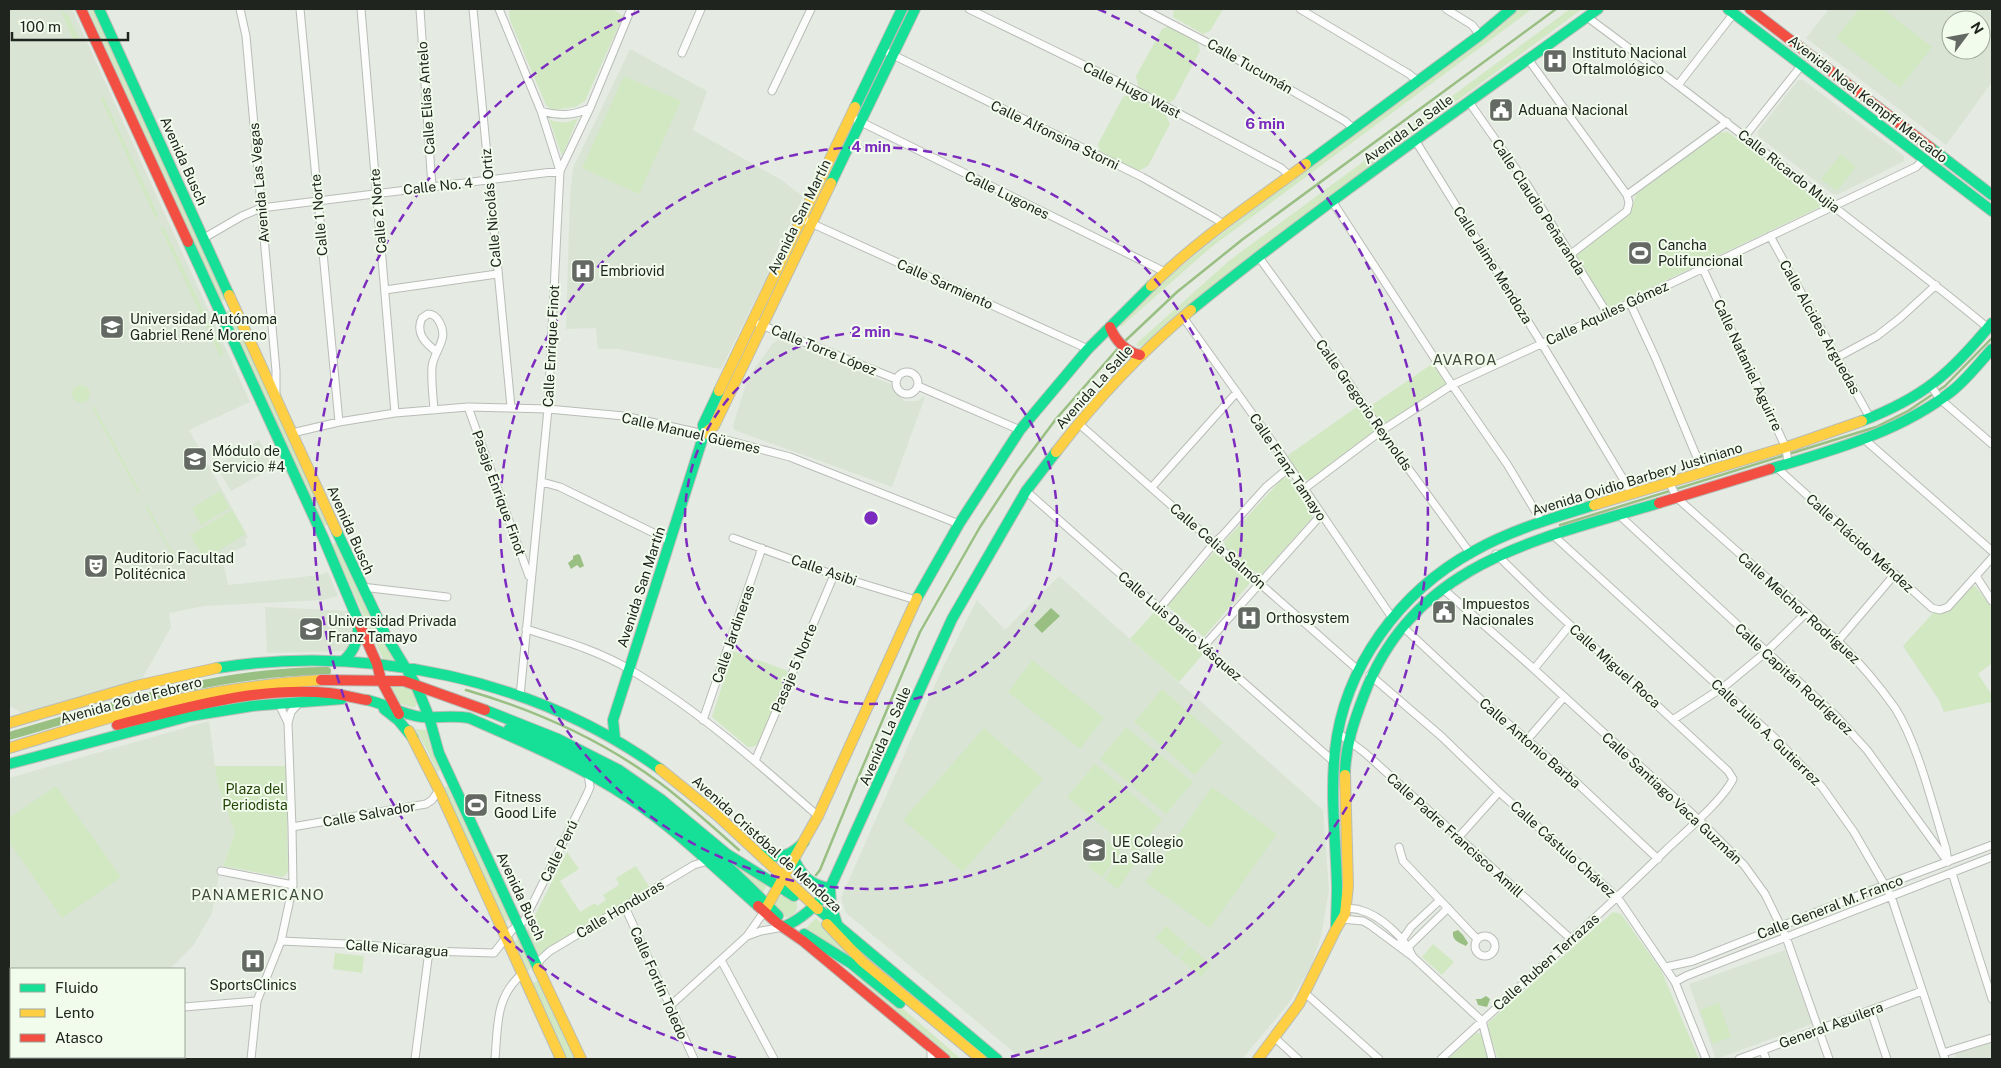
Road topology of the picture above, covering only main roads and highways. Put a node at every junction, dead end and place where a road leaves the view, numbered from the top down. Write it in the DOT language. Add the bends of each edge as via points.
graph roads {
  1 [pos="81,9"];
  2 [pos="100,9"];
  3 [pos="902,9"];
  4 [pos="915,9"];
  5 [pos="1511,9"];
  6 [pos="1598,9"];
  7 [pos="1750,9"];
  8 [pos="1731,11"];
  9 [pos="1992,195"];
  10 [pos="1992,211"];
  11 [pos="807,221"];
  12 [pos="233,304"];
  13 [pos="219,311"];
  14 [pos="1990,325"];
  15 [pos="1110,332"];
  16 [pos="1992,349"];
  17 [pos="1134,355"];
  18 [pos="1936,392"];
  19 [pos="704,434"];
  20 [pos="1787,455"];
  21 [pos="1672,490"];
  22 [pos="1558,516"];
  23 [pos="1542,522"];
  24 [pos="1553,535"];
  25 [pos="323,537"];
  26 [pos="1539,539"];
  27 [pos="355,571"];
  28 [pos="358,620"];
  29 [pos="343,661"];
  30 [pos="377,664"];
  31 [pos="407,668"];
  32 [pos="382,680"];
  33 [pos="416,685"];
  34 [pos="348,698"];
  35 [pos="372,702"];
  36 [pos="397,709"];
  37 [pos="429,717"];
  38 [pos="613,720"];
  39 [pos="9,723"];
  40 [pos="601,732"];
  41 [pos="413,738"];
  42 [pos="615,739"];
  43 [pos="73,746"];
  44 [pos="9,748"];
  45 [pos="29,749"];
  46 [pos="9,755"];
  47 [pos="9,764"];
  48 [pos="589,769"];
  49 [pos="450,778"];
  50 [pos="607,784"];
  51 [pos="628,787"];
  52 [pos="438,788"];
  53 [pos="804,842"];
  54 [pos="759,853"];
  55 [pos="794,859"];
  56 [pos="781,881"];
  57 [pos="830,888"];
  58 [pos="766,908"];
  59 [pos="813,908"];
  60 [pos="1341,913"];
  61 [pos="838,925"];
  62 [pos="786,926"];
  63 [pos="538,966"];
  64 [pos="522,974"];
  65 [pos="562,1059"];
  66 [pos="581,1059"];
  67 [pos="945,1059"];
  68 [pos="969,1059"];
  69 [pos="981,1059"];
  70 [pos="997,1059"];
  71 [pos="1258,1059"];
  1 -- 13 [label="main road, Avenida Busch"];
  2 -- 12 [label="main road, Avenida Busch"];
  3 -- 11 [label="main road, Avenida San Martín" via="850,117"];
  4 -- 11 [label="main road, Avenida San Martín"];
  5 -- 15 [label="main road, Avenida La Salle" via="1165,272"];
  6 -- 17 [label="main road, Avenida La Salle" via="1258,256"];
  7 -- 9 [label="main road, Avenida Noel Kempff Mercado"];
  8 -- 10 [label="main road, Avenida Noel Kempff Mercado"];
  11 -- 19 [label="main road, Avenida San Martín" via="714,426"];
  11 -- 19 [label="main road, Avenida San Martín" via="752,320 703,425"];
  12 -- 13 [label="main road"];
  12 -- 27 [label="main road, Avenida Busch"];
  13 -- 25 [label="main road, Avenida Busch"];
  14 -- 18 [label="main road, Avenida Ovidio Barbery Justiniano" via="1950,370"];
  15 -- 17 [label="main road"];
  15 -- 53 [label="main road, Avenida La Salle" via="1088,349 1020,430 959,524 916,600"];
  16 -- 18 [label="main road, Avenida Ovidio Barbery Justiniano" via="1953,390"];
  17 -- 57 [label="main road, Avenida La Salle" via="1026,491 952,619"];
  18 -- 20 [label="main road, Avenida Ovidio Barbery Justiniano" via="1917,396"];
  18 -- 20 [label="main road, Avenida Ovidio Barbery Justiniano" via="1915,416 1888,430 1864,439"];
  19 -- 38 [label="main road, Avenida San Martín"];
  20 -- 21 [label="main road, Avenida Ovidio Barbery Justiniano" via="1703,472"];
  20 -- 21 [label="main road, Avenida Ovidio Barbery Justiniano" via="1776,467"];
  21 -- 22 [label="main road, Avenida Ovidio Barbery Justiniano" via="1631,492"];
  21 -- 24 [label="main road, Avenida Ovidio Barbery Justiniano" via="1618,514"];
  22 -- 23 [label="main road, Avenida Ovidio Barbery Justiniano"];
  22 -- 24 [label="main road" via="1551,523"];
  23 -- 26 [label="main road" via="1545,527"];
  23 -- 60 [label="main road, Avenida Ovidio Barbery Justiniano" via="1470,553 1425,585 1392,619 1358,670 1344,705 1333,761 1333,812"];
  24 -- 26 [label="main road, Avenida Ovidio Barbery Justiniano"];
  25 -- 27 [label="main road" via="336,537 346,562"];
  25 -- 28 [label="main road, Avenida Busch"];
  26 -- 60 [label="main road, Avenida Ovidio Barbery Justiniano" via="1496,554 1442,588 1403,626 1370,675 1349,740 1345,769 1348,892"];
  27 -- 31 [label="main road, Avenida Busch" via="385,634"];
  28 -- 29 [label="main road" via="357,645"];
  28 -- 30 [label="main road, Avenida Busch"];
  29 -- 30 [label="main road, Avenida 26 de Febrero"];
  29 -- 39 [label="main road, Avenida 26 de Febrero" via="264,662 209,669 148,682"];
  30 -- 31 [label="main road, Avenida Cristóbal de Mendoza"];
  30 -- 32 [label="main road, Avenida Busch"];
  31 -- 33 [label="main road, Avenida Busch"];
  31 -- 40 [label="main road, Avenida Cristóbal de Mendoza" via="520,696"];
  32 -- 33 [label="main road, Avenida Cristóbal de Mendoza"];
  32 -- 36 [label="main road, Avenida Busch"];
  32 -- 44 [label="main road, Avenida 26 de Febrero" via="284,684 216,692 179,699"];
  33 -- 37 [label="main road, Avenida Busch"];
  33 -- 56 [label="main road, Avenida Cristóbal de Mendoza" via="542,730 607,762 656,795 739,863"];
  34 -- 35 [label="main road, Avenida 26 de Febrero"];
  34 -- 43 [label="main road, Avenida 26 de Febrero" via="224,710"];
  34 -- 45 [label="main road, Avenida 26 de Febrero" via="329,693 287,692 216,700"];
  35 -- 36 [label="main road, Avenida 26 de Febrero"];
  35 -- 41 [label="main road" via="390,712"];
  36 -- 37 [label="main road"];
  36 -- 41 [label="main road, Avenida Busch"];
  37 -- 48 [label="main road" via="460,716 477,721"];
  37 -- 49 [label="main road, Avenida Busch" via="439,754"];
  38 -- 40 [label="main road, Avenida San Martín"];
  38 -- 42 [label="main road, Avenida San Martín"];
  40 -- 42 [label="main road, Avenida Cristóbal de Mendoza"];
  41 -- 52 [label="main road, Avenida Busch"];
  42 -- 54 [label="main road, Avenida Cristóbal de Mendoza" via="687,790"];
  43 -- 45 [label="main road"];
  43 -- 47 [label="main road, Avenida 26 de Febrero"];
  45 -- 46 [label="main road, Avenida 26 de Febrero"];
  48 -- 50 [label="main road"];
  48 -- 51 [label="main road"];
  49 -- 52 [label="main road" via="441,777"];
  49 -- 63 [label="main road, Avenida Busch"];
  50 -- 51 [label="main road"];
  50 -- 58 [label="main road" via="672,830"];
  51 -- 58 [label="main road" via="688,831"];
  52 -- 64 [label="main road, Avenida Busch"];
  53 -- 54 [label="main road" via="782,859"];
  53 -- 55 [label="main road, Avenida La Salle"];
  54 -- 56 [label="main road, Avenida Cristóbal de Mendoza"];
  55 -- 56 [label="main road, Avenida La Salle"];
  55 -- 57 [label="main road" via="810,882 817,887"];
  56 -- 58 [label="main road, Avenida La Salle"];
  56 -- 59 [label="main road, Avenida Cristóbal de Mendoza"];
  57 -- 59 [label="main road, Avenida La Salle"];
  57 -- 61 [label="main road" via="831,906"];
  58 -- 62 [label="main road"];
  59 -- 61 [label="main road, Avenida Cristóbal de Mendoza"];
  59 -- 62 [label="main road, Avenida La Salle" via="800,920"];
  59 -- 69 [label="main road, Avenida Cristóbal de Mendoza" via="863,962"];
  60 -- 71 [label="main road, Avenida Ovidio Barbery Justiniano" via="1305,992"];
  61 -- 70 [label="main road, Avenida Cristóbal de Mendoza"];
  62 -- 67 [label="main road"];
  62 -- 68 [label="main road" via="852,964"];
  63 -- 64 [label="main road" via="533,974"];
  63 -- 66 [label="main road, Avenida Busch"];
  64 -- 65 [label="main road, Avenida Busch"];
}
